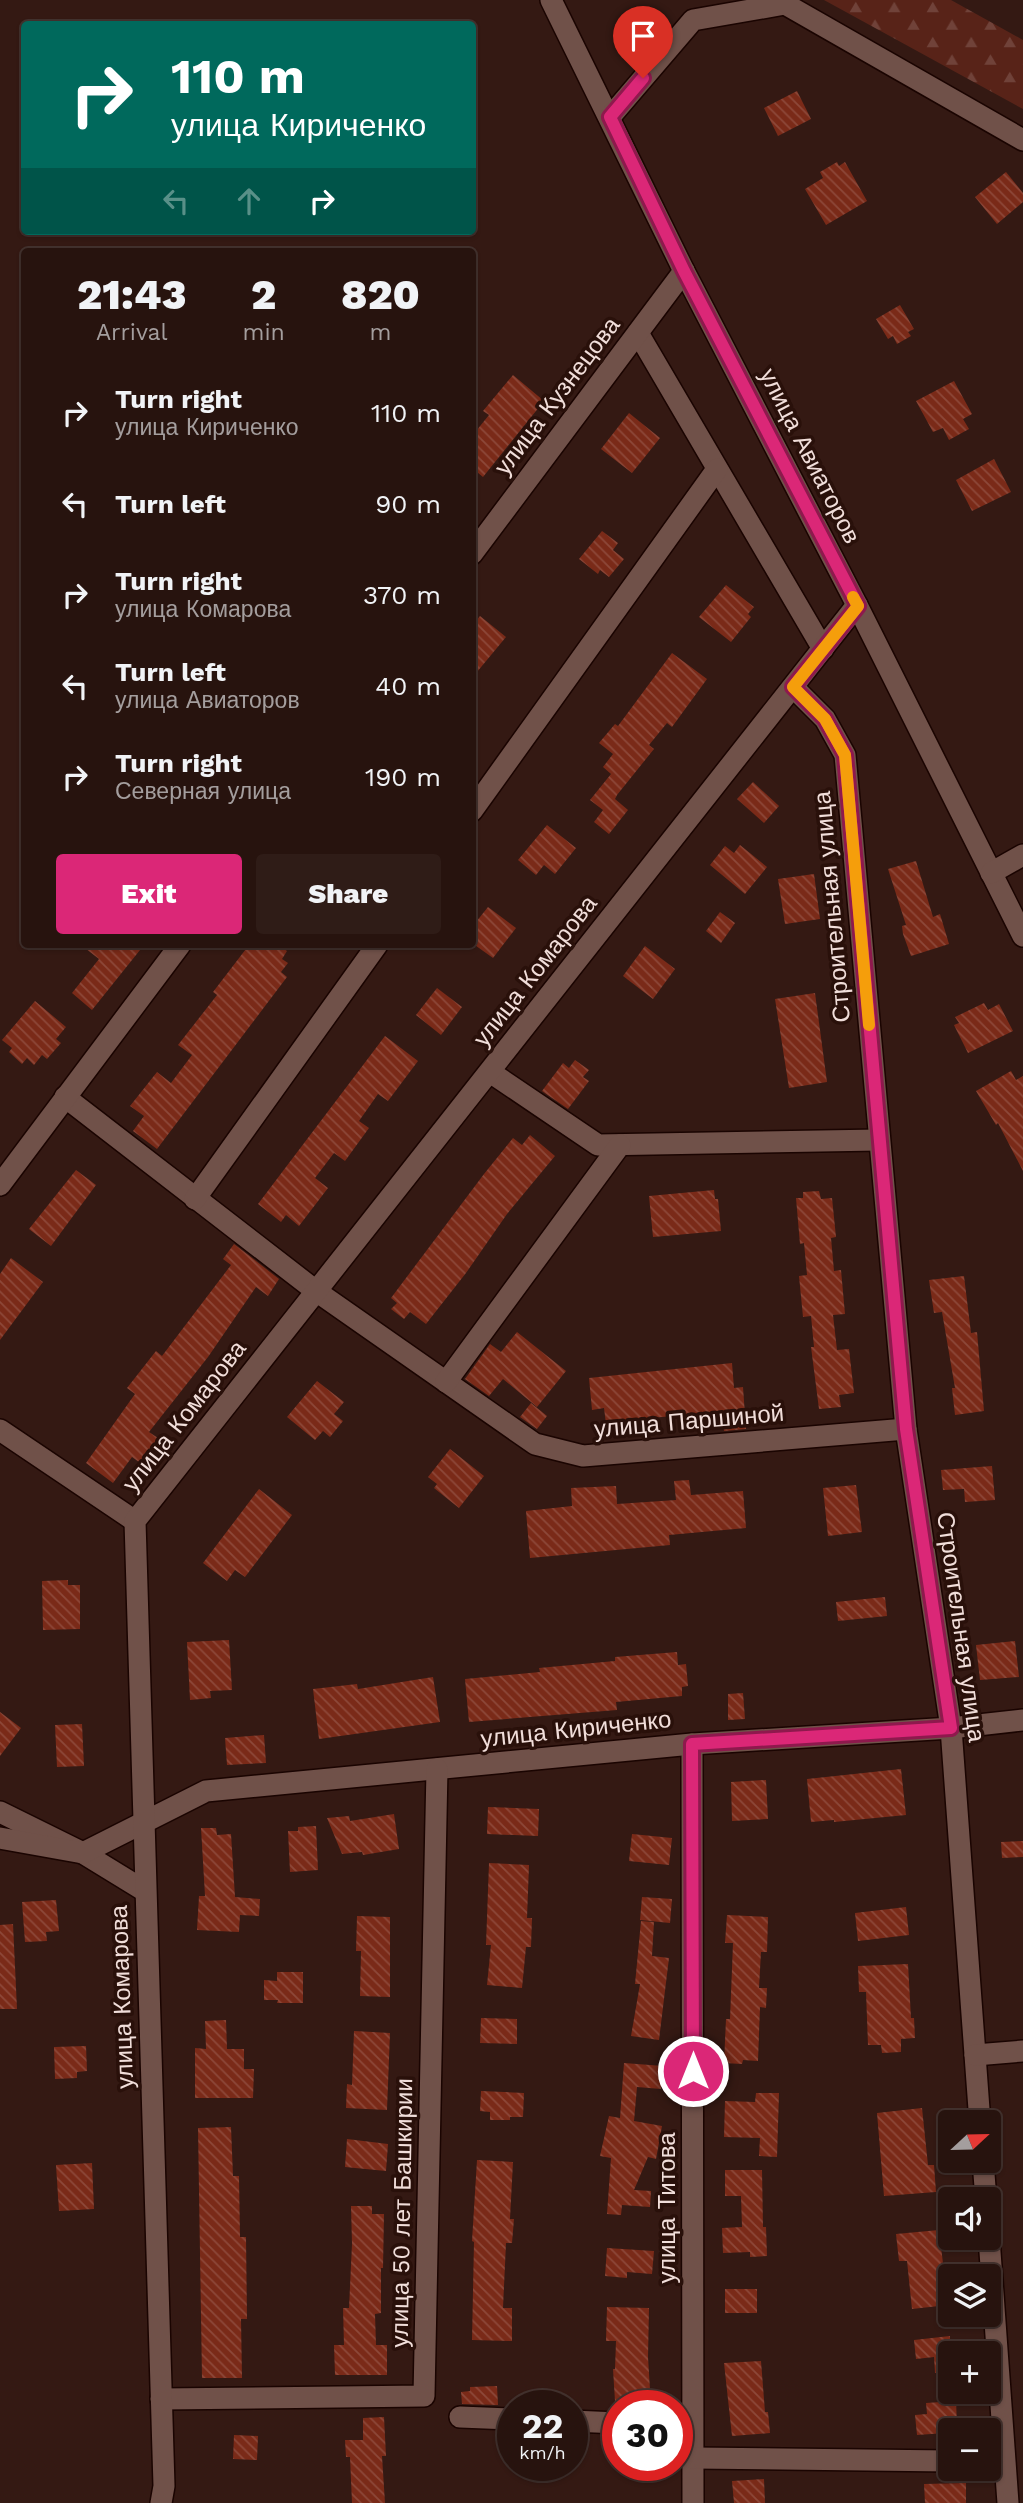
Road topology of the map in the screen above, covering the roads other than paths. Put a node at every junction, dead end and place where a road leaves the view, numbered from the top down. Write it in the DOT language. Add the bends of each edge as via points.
graph roads {
  1 [pos="551,0"];
  2 [pos="610,117"];
  3 [pos="1023,140"];
  4 [pos="684,271"];
  5 [pos="638,333"];
  6 [pos="718,468"];
  7 [pos="476,549"];
  8 [pos="858,606"];
  9 [pos="823,649"];
  10 [pos="793,687"];
  11 [pos="476,805"];
  12 [pos="1023,855"];
  13 [pos="991,873"];
  14 [pos="1023,936"];
  15 [pos="178,948"];
  16 [pos="375,948"];
  17 [pos="490,1072"];
  18 [pos="65,1097"];
  19 [pos="879,1140"];
  20 [pos="620,1145"];
  21 [pos="0,1185"];
  22 [pos="195,1199"];
  23 [pos="316,1291"];
  24 [pos="446,1382"];
  25 [pos="906,1429"];
  26 [pos="0,1430"];
  27 [pos="135,1521"];
  28 [pos="1023,1720"];
  29 [pos="951,1728"];
  30 [pos="692,1744"];
  31 [pos="437,1769"];
  32 [pos="0,1812"];
  33 [pos="143,1823"];
  34 [pos="0,1838"];
  35 [pos="83,1853"];
  36 [pos="145,1891"];
  37 [pos="1023,2051"];
  38 [pos="975,2055"];
  39 [pos="979,2110"];
  40 [pos="989,2250"];
  41 [pos="685,2390"];
  42 [pos="161,2399"];
  43 [pos="460,2417"];
  44 [pos="497,2418"];
  45 [pos="995,2418"];
  46 [pos="693,2458"];
  47 [pos="938,2462"];
  48 [pos="1001,2477"];
  49 [pos="161,2503"];
  50 [pos="694,2503"];
  51 [pos="1008,2503"];
  1 -- 2 [label="street, улица Авиаторов"];
  2 -- 3 [label="street" via="693,20 785,4"];
  2 -- 4 [label="street, улица Авиаторов"];
  4 -- 5 [label="street, улица Кузнецова"];
  4 -- 8 [label="street, улица Авиаторов"];
  5 -- 6 [label="street"];
  5 -- 7 [label="street, улица Кузнецова"];
  6 -- 9 [label="street"];
  6 -- 11 [label="street"];
  8 -- 9 [label="street, улица Комарова"];
  8 -- 13 [label="street, улица Авиаторов"];
  9 -- 10 [label="street, улица Комарова"];
  10 -- 17 [label="street, улица Комарова"];
  10 -- 19 [label="street, Строительная улица" via="825,719 845,755"];
  12 -- 13 [label="street"];
  13 -- 14 [label="street, улица Авиаторов"];
  15 -- 18 [label="street"];
  16 -- 22 [label="street"];
  17 -- 20 [label="street" via="598,1145"];
  17 -- 23 [label="street, улица Комарова"];
  18 -- 21 [label="street"];
  18 -- 22 [label="street, улица Паршиной"];
  19 -- 20 [label="street"];
  19 -- 25 [label="street, Строительная улица"];
  20 -- 24 [label="street"];
  22 -- 23 [label="street, улица Паршиной"];
  23 -- 24 [label="street, улица Паршиной"];
  23 -- 27 [label="street, улица Комарова"];
  24 -- 25 [label="street, улица Паршиной" via="535,1444 583,1456"];
  25 -- 29 [label="street, Строительная улица"];
  26 -- 27 [label="street"];
  27 -- 33 [label="street, улица Комарова"];
  28 -- 29 [label="street, улица Кириченко"];
  29 -- 30 [label="street, улица Кириченко"];
  29 -- 38 [label="street, Строительная улица"];
  30 -- 31 [label="street, улица Кириченко"];
  30 -- 41 [label="street, улица Титова"];
  31 -- 33 [label="street, улица Кириченко" via="206,1791"];
  31 -- 42 [label="street, улица 50 лет Башкирии" via="424,2396"];
  32 -- 35 [label="street"];
  33 -- 35 [label="street, улица Кириченко"];
  33 -- 36 [label="street, улица Комарова"];
  34 -- 35 [label="street"];
  35 -- 36 [label="street"];
  36 -- 42 [label="street, улица Комарова"];
  37 -- 38 [label="street"];
  38 -- 39 [label="street, Строительная улица"];
  40 -- 45 [label="street"];
  42 -- 49 [label="street, улица Комарова"];
  43 -- 44 [label="street"];
  46 -- 47 [label="street"];
  46 -- 50 [label="street, улица Титова"];
  48 -- 51 [label="street"];
}
